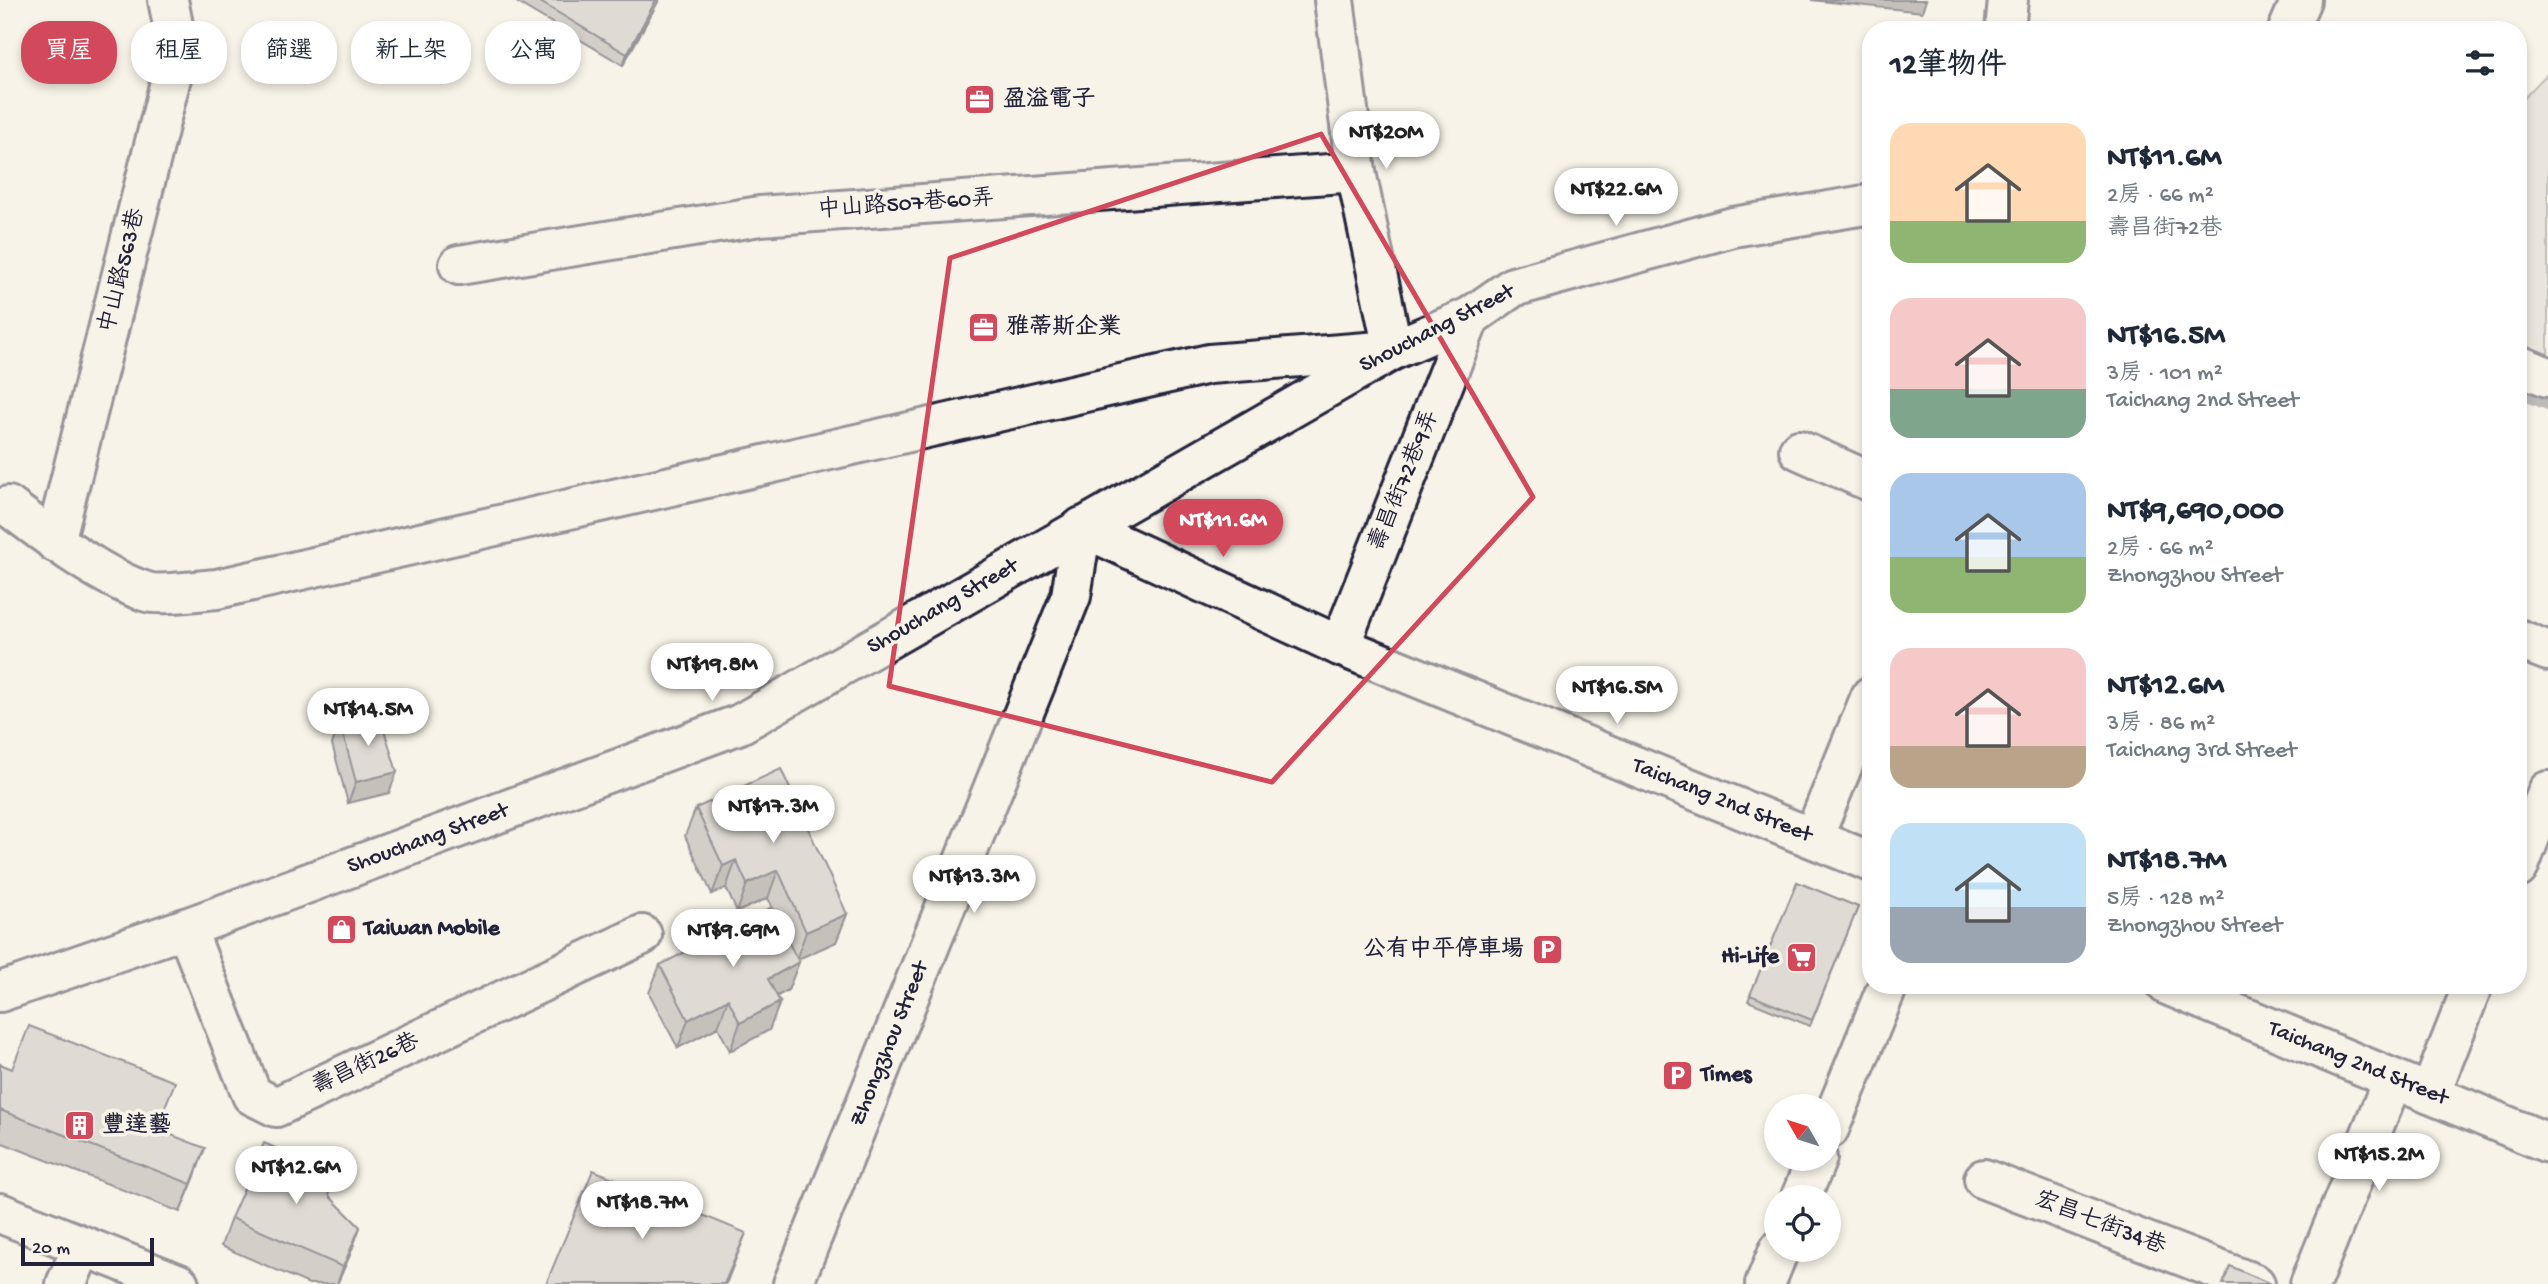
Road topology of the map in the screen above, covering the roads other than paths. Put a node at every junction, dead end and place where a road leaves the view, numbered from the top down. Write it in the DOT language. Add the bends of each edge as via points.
graph roads {
  1 [pos="169,0"];
  2 [pos="1334,0"];
  3 [pos="2008,0"];
  4 [pos="2301,0"];
  5 [pos="2006,21"];
  6 [pos="2292,21"];
  7 [pos="1356,172"];
  8 [pos="1862,206"];
  9 [pos="459,265"];
  10 [pos="1470,317"];
  11 [pos="1393,350"];
  12 [pos="2527,369"];
  13 [pos="2548,377"];
  14 [pos="1799,450"];
  15 [pos="1862,478"];
  16 [pos="8,506"];
  17 [pos="1082,527"];
  18 [pos="55,542"];
  19 [pos="2527,643"];
  20 [pos="1340,646"];
  21 [pos="2548,651"];
  22 [pos="1862,718"];
  23 [pos="2548,791"];
  24 [pos="1813,838"];
  25 [pos="2527,845"];
  26 [pos="1862,858"];
  27 [pos="186,928"];
  28 [pos="642,935"];
  29 [pos="0,992"];
  30 [pos="1884,994"];
  31 [pos="2192,994"];
  32 [pos="2469,994"];
  33 [pos="2393,1079"];
  34 [pos="2430,1094"];
  35 [pos="1841,1100"];
  36 [pos="2548,1143"];
  37 [pos="1984,1179"];
  38 [pos="0,1213"];
  39 [pos="83,1246"];
  40 [pos="1774,1262"];
  41 [pos="66,1284"];
  42 [pos="179,1284"];
  43 [pos="793,1284"];
  44 [pos="1765,1284"];
  45 [pos="2256,1284"];
  46 [pos="2311,1284"];
  1 -- 18 [label="street, 中山路563巷" via="178,50"];
  2 -- 7 [label="street"];
  3 -- 5 [label="street"];
  4 -- 6 [label="street"];
  7 -- 9 [label="street, 中山路507巷60弄" via="760,216"];
  7 -- 11 [label="street"];
  8 -- 10 [label="street, Shouchang Street" via="1733,227 1513,287"];
  10 -- 11 [label="street, Shouchang Street"];
  10 -- 20 [label="street, 壽昌街72巷9弄"];
  11 -- 17 [label="street, Shouchang Street"];
  11 -- 18 [label="street" via="1209,364 218,589 149,593"];
  12 -- 13 [label="street"];
  14 -- 15 [label="street"];
  16 -- 18 [label="street"];
  17 -- 20 [label="street, Taichang 2nd Street"];
  17 -- 27 [label="street, Shouchang Street" via="740,724"];
  17 -- 43 [label="street, Zhongzhou Street" via="1071,596"];
  19 -- 21 [label="street"];
  20 -- 24 [label="street, Taichang 2nd Street"];
  22 -- 24 [label="street"];
  23 -- 25 [label="street"];
  24 -- 26 [label="street, Taichang 2nd Street"];
  27 -- 28 [label="street, 壽昌街26巷" via="252,1095 276,1107"];
  27 -- 29 [label="street, Shouchang Street"];
  30 -- 35 [label="street"];
  31 -- 33 [label="street, Taichang 2nd Street"];
  32 -- 34 [label="street"];
  33 -- 34 [label="street, Taichang 2nd Street"];
  33 -- 46 [label="street"];
  34 -- 36 [label="street, Taichang 2nd Street"];
  37 -- 45 [label="street, 宏昌七街34巷"];
  38 -- 39 [label="street"];
  39 -- 41 [label="street"];
  39 -- 42 [label="street"];
  40 -- 44 [label="street"];
}
